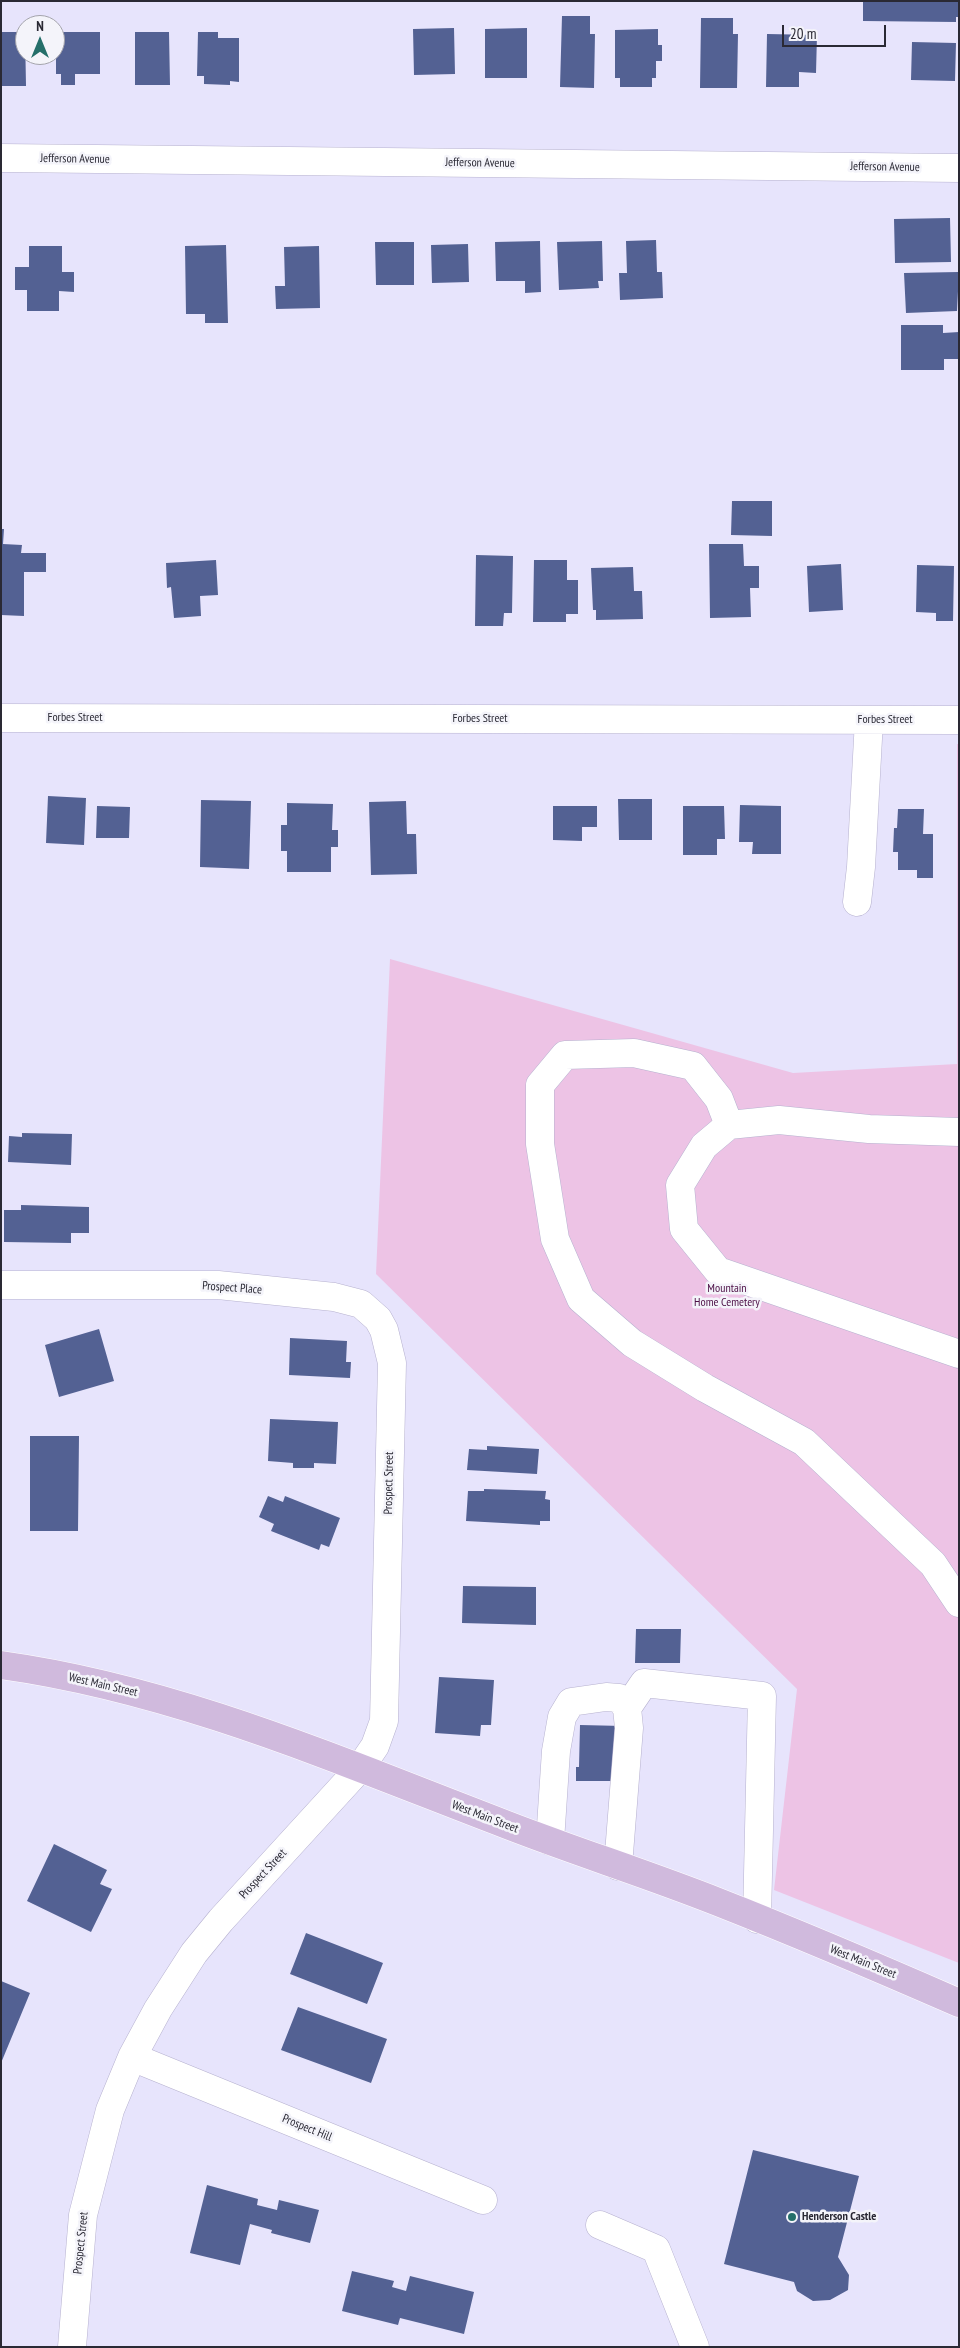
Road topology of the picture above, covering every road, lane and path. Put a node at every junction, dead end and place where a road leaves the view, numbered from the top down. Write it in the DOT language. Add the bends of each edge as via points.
graph roads {
  1 [pos="1,158"];
  2 [pos="959,168"];
  3 [pos="1,718"];
  4 [pos="869,720"];
  5 [pos="959,720"];
  6 [pos="857,902"];
  7 [pos="729,1125"];
  8 [pos="959,1132"];
  9 [pos="1,1285"];
  10 [pos="959,1354"];
  11 [pos="392,1395"];
  12 [pos="959,1603"];
  13 [pos="1,1664"];
  14 [pos="627,1708"];
  15 [pos="360,1768"];
  16 [pos="550,1841"];
  17 [pos="618,1866"];
  18 [pos="757,1919"];
  19 [pos="959,2002"];
  20 [pos="132,2057"];
  21 [pos="483,2200"];
  22 [pos="600,2224"];
  23 [pos="72,2347"];
  24 [pos="695,2347"];
  1 -- 2 [label="street, Jefferson Avenue"];
  3 -- 4 [label="street, Forbes Street"];
  4 -- 5 [label="street, Forbes Street"];
  4 -- 6 [label="street"];
  7 -- 8 [label="street" via="779,1120"];
  7 -- 10 [label="street" via="704,1146 680,1185 684,1229 718,1270"];
  7 -- 12 [label="street" via="719,1099 693,1066 634,1053 565,1056 540,1085 540,1144 555,1240 581,1299 632,1343 705,1388 804,1442 932,1564"];
  9 -- 11 [label="street, Prospect Place" via="218,1285 334,1297 361,1304 378,1319 384,1330 392,1362"];
  11 -- 15 [label="street, Prospect Street" via="384,1721 375,1746"];
  13 -- 15 [label="main road, West Main Street" via="163,1700 230,1720"];
  14 -- 16 [label="street" via="619,1698 585,1698 570,1702 562,1717 556,1751"];
  14 -- 17 [label="street" via="629,1728"];
  14 -- 18 [label="street" via="644,1683 762,1696"];
  15 -- 16 [label="main road, West Main Street"];
  15 -- 20 [label="street, Prospect Street" via="194,1952"];
  16 -- 17 [label="main road, West Main Street"];
  17 -- 18 [label="main road, West Main Street"];
  18 -- 19 [label="main road, West Main Street"];
  20 -- 21 [label="street, Prospect Hill"];
  20 -- 23 [label="street, Prospect Street" via="110,2110 82,2215"];
  22 -- 24 [label="street" via="656,2249"];
}
